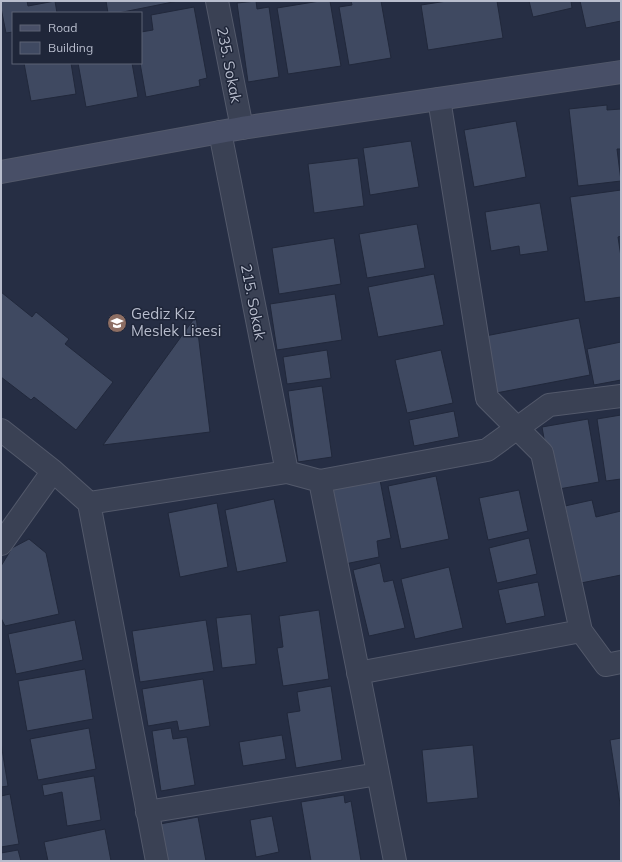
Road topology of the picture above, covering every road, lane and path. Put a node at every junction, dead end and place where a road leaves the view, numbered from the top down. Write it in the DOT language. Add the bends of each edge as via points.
graph roads {
  1 [pos="217,1"];
  2 [pos="621,72"];
  3 [pos="439,99"];
  4 [pos="242,128"];
  5 [pos="220,132"];
  6 [pos="2,168"];
  7 [pos="621,396"];
  8 [pos="517,428"];
  9 [pos="1,430"];
  10 [pos="53,471"];
  11 [pos="287,472"];
  12 [pos="320,481"];
  13 [pos="89,504"];
  14 [pos="1,544"];
  15 [pos="582,631"];
  16 [pos="621,662"];
  17 [pos="358,673"];
  18 [pos="378,774"];
  19 [pos="148,812"];
  20 [pos="157,861"];
  21 [pos="395,861"];
  1 -- 4 [label="street, 235. Sokak"];
  2 -- 3 [label="street"];
  3 -- 4 [label="street"];
  3 -- 8 [label="street" via="488,398"];
  4 -- 5 [label="street"];
  5 -- 6 [label="street"];
  5 -- 11 [label="street, 215. Sokak"];
  7 -- 8 [label="street" via="549,405"];
  8 -- 12 [label="street" via="487,450"];
  8 -- 15 [label="street" via="542,454"];
  9 -- 10 [label="street"];
  10 -- 13 [label="street"];
  10 -- 14 [label="street"];
  11 -- 12 [label="street"];
  11 -- 13 [label="street"];
  12 -- 17 [label="street"];
  13 -- 19 [label="street"];
  15 -- 16 [label="street" via="606,665"];
  15 -- 17 [label="street"];
  17 -- 18 [label="street"];
  18 -- 19 [label="street"];
  18 -- 21 [label="street"];
  19 -- 20 [label="street"];
}
